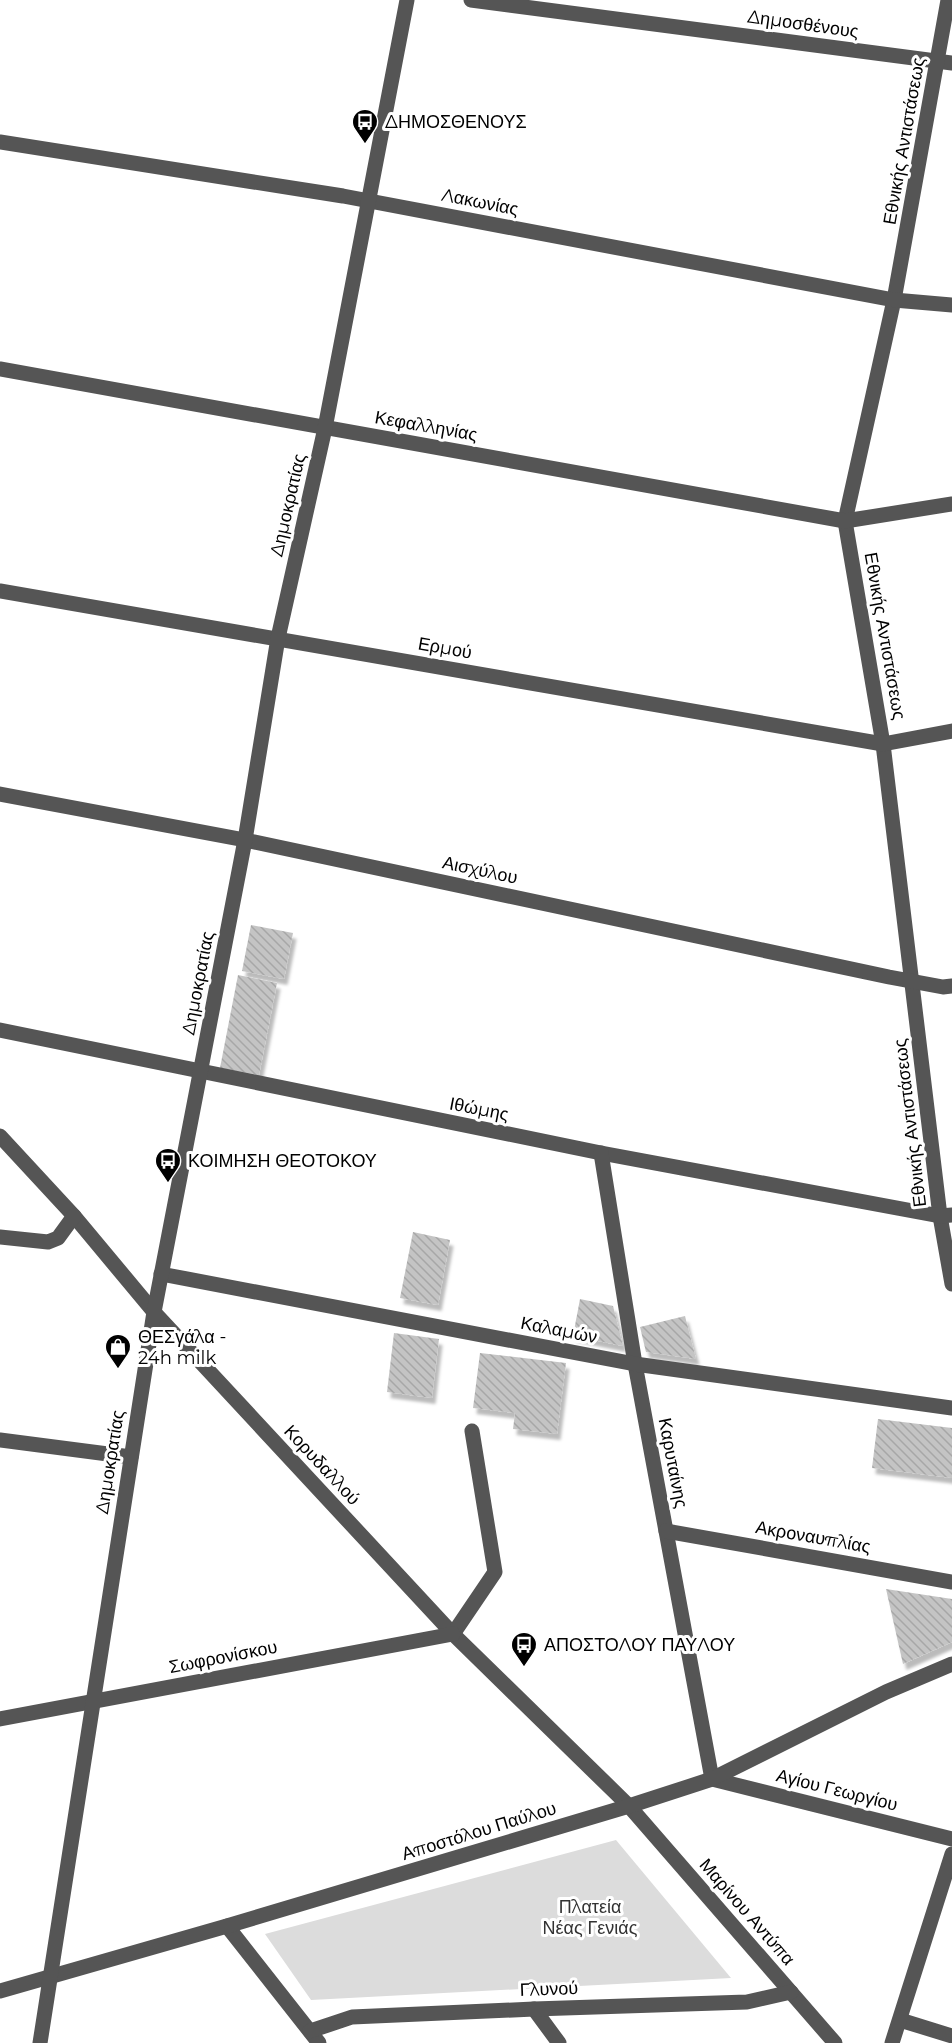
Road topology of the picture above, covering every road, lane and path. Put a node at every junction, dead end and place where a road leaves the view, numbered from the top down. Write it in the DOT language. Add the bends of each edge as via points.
graph roads {
  1 [pos="407,0"];
  2 [pos="471,0"];
  3 [pos="948,0"];
  4 [pos="945,63"];
  5 [pos="0,142"];
  6 [pos="368,201"];
  7 [pos="894,300"];
  8 [pos="952,304"];
  9 [pos="0,369"];
  10 [pos="325,428"];
  11 [pos="952,504"];
  12 [pos="845,521"];
  13 [pos="0,591"];
  14 [pos="278,638"];
  15 [pos="952,731"];
  16 [pos="883,744"];
  17 [pos="0,794"];
  18 [pos="245,840"];
  19 [pos="913,982"];
  20 [pos="952,986"];
  21 [pos="0,1030"];
  22 [pos="200,1072"];
  23 [pos="0,1136"];
  24 [pos="601,1153"];
  25 [pos="74,1216"];
  26 [pos="946,1216"];
  27 [pos="0,1237"];
  28 [pos="161,1274"];
  29 [pos="952,1284"];
  30 [pos="154,1312"];
  31 [pos="635,1364"];
  32 [pos="952,1408"];
  33 [pos="472,1431"];
  34 [pos="0,1440"];
  35 [pos="131,1457"];
  36 [pos="666,1531"];
  37 [pos="952,1582"];
  38 [pos="453,1634"];
  39 [pos="952,1664"];
  40 [pos="93,1701"];
  41 [pos="0,1719"];
  42 [pos="712,1779"];
  43 [pos="629,1806"];
  44 [pos="952,1839"];
  45 [pos="952,1854"];
  46 [pos="227,1926"];
  47 [pos="50,1977"];
  48 [pos="0,1991"];
  49 [pos="791,1992"];
  50 [pos="534,2009"];
  51 [pos="900,2020"];
  52 [pos="952,2036"];
  53 [pos="314,2037"];
  54 [pos="44,2039"];
  55 [pos="559,2043"];
  56 [pos="835,2043"];
  57 [pos="892,2043"];
  1 -- 6 [label="street, Δημοκρατίας"];
  2 -- 4 [label="street, Δημοσθένους"];
  3 -- 4 [label="street, Εθνικής Αντιστάσεως"];
  4 -- 7 [label="street, Εθνικής Αντιστάσεως"];
  5 -- 6 [label="street, Λακωνίας"];
  6 -- 7 [label="street, Λακωνίας"];
  6 -- 10 [label="street, Δημοκρατίας"];
  7 -- 8 [label="street, Λακωνίας"];
  7 -- 12 [label="street, Εθνικής Αντιστάσεως"];
  9 -- 10 [label="street, Κεφαλληνίας"];
  10 -- 12 [label="street, Κεφαλληνίας"];
  10 -- 14 [label="street, Δημοκρατίας"];
  11 -- 12 [label="street, Κεφαλληνίας"];
  12 -- 16 [label="street, Εθνικής Αντιστάσεως"];
  13 -- 14 [label="street, Ερμού"];
  14 -- 16 [label="street, Ερμού"];
  14 -- 18 [label="street, Δημοκρατίας"];
  15 -- 16 [label="street"];
  16 -- 19 [label="street, Εθνικής Αντιστάσεως"];
  17 -- 18 [label="street, Αισχύλου"];
  18 -- 19 [label="street, Αισχύλου"];
  18 -- 22 [label="street, Δημοκρατίας"];
  19 -- 20 [label="street, Αισχύλου"];
  19 -- 26 [label="street, Εθνικής Αντιστάσεως"];
  21 -- 22 [label="street, Ιθώμης"];
  22 -- 24 [label="street, Ιθώμης"];
  22 -- 28 [label="street, Δημοκρατίας"];
  23 -- 25 [label="street, Κορυδαλλού"];
  24 -- 26 [label="street, Ιθώμης"];
  24 -- 31 [label="street, Καρυταίνης"];
  25 -- 27 [label="street" via="58,1238 48,1242"];
  25 -- 30 [label="street, Κορυδαλλού"];
  26 -- 29 [label="street, Εθνικής Αντιστάσεως"];
  28 -- 30 [label="street, Δημοκρατίας"];
  28 -- 31 [label="street, Καλαμών"];
  30 -- 35 [label="street, Δημοκρατίας"];
  30 -- 38 [label="street, Κορυδαλλού"];
  31 -- 32 [label="street, Καλαμών"];
  31 -- 36 [label="street, Καρυταίνης"];
  33 -- 38 [label="street" via="495,1572"];
  34 -- 35 [label="street"];
  35 -- 40 [label="street, Δημοκρατίας"];
  36 -- 37 [label="street, Ακροναυπλίας"];
  36 -- 42 [label="street, Καρυταίνης"];
  38 -- 40 [label="street, Σωφρονίσκου"];
  38 -- 43 [label="street, Κορυδαλλού"];
  39 -- 42 [label="street, Αποστόλου Παύλου" via="886,1692"];
  40 -- 41 [label="street, Σωφρονίσκου"];
  40 -- 47 [label="street, Δημοκρατίας"];
  42 -- 43 [label="street, Αποστόλου Παύλου"];
  42 -- 44 [label="street, Αγίου Γεωργίου"];
  43 -- 46 [label="street, Αποστόλου Παύλου"];
  43 -- 49 [label="street, Μαρίνου Αντύπα"];
  45 -- 51 [label="street"];
  46 -- 47 [label="street, Αποστόλου Παύλου"];
  46 -- 53 [label="street"];
  47 -- 48 [label="street, Αποστόλου Παύλου"];
  47 -- 54 [label="street, Δημοκρατίας"];
  49 -- 50 [label="street, Γλυνού" via="747,2002"];
  49 -- 56 [label="street, Μαρίνου Αντύπα"];
  50 -- 53 [label="street, Γλυνού" via="352,2017"];
  50 -- 55 [label="street"];
  51 -- 52 [label="street"];
  51 -- 57 [label="street"];
}
